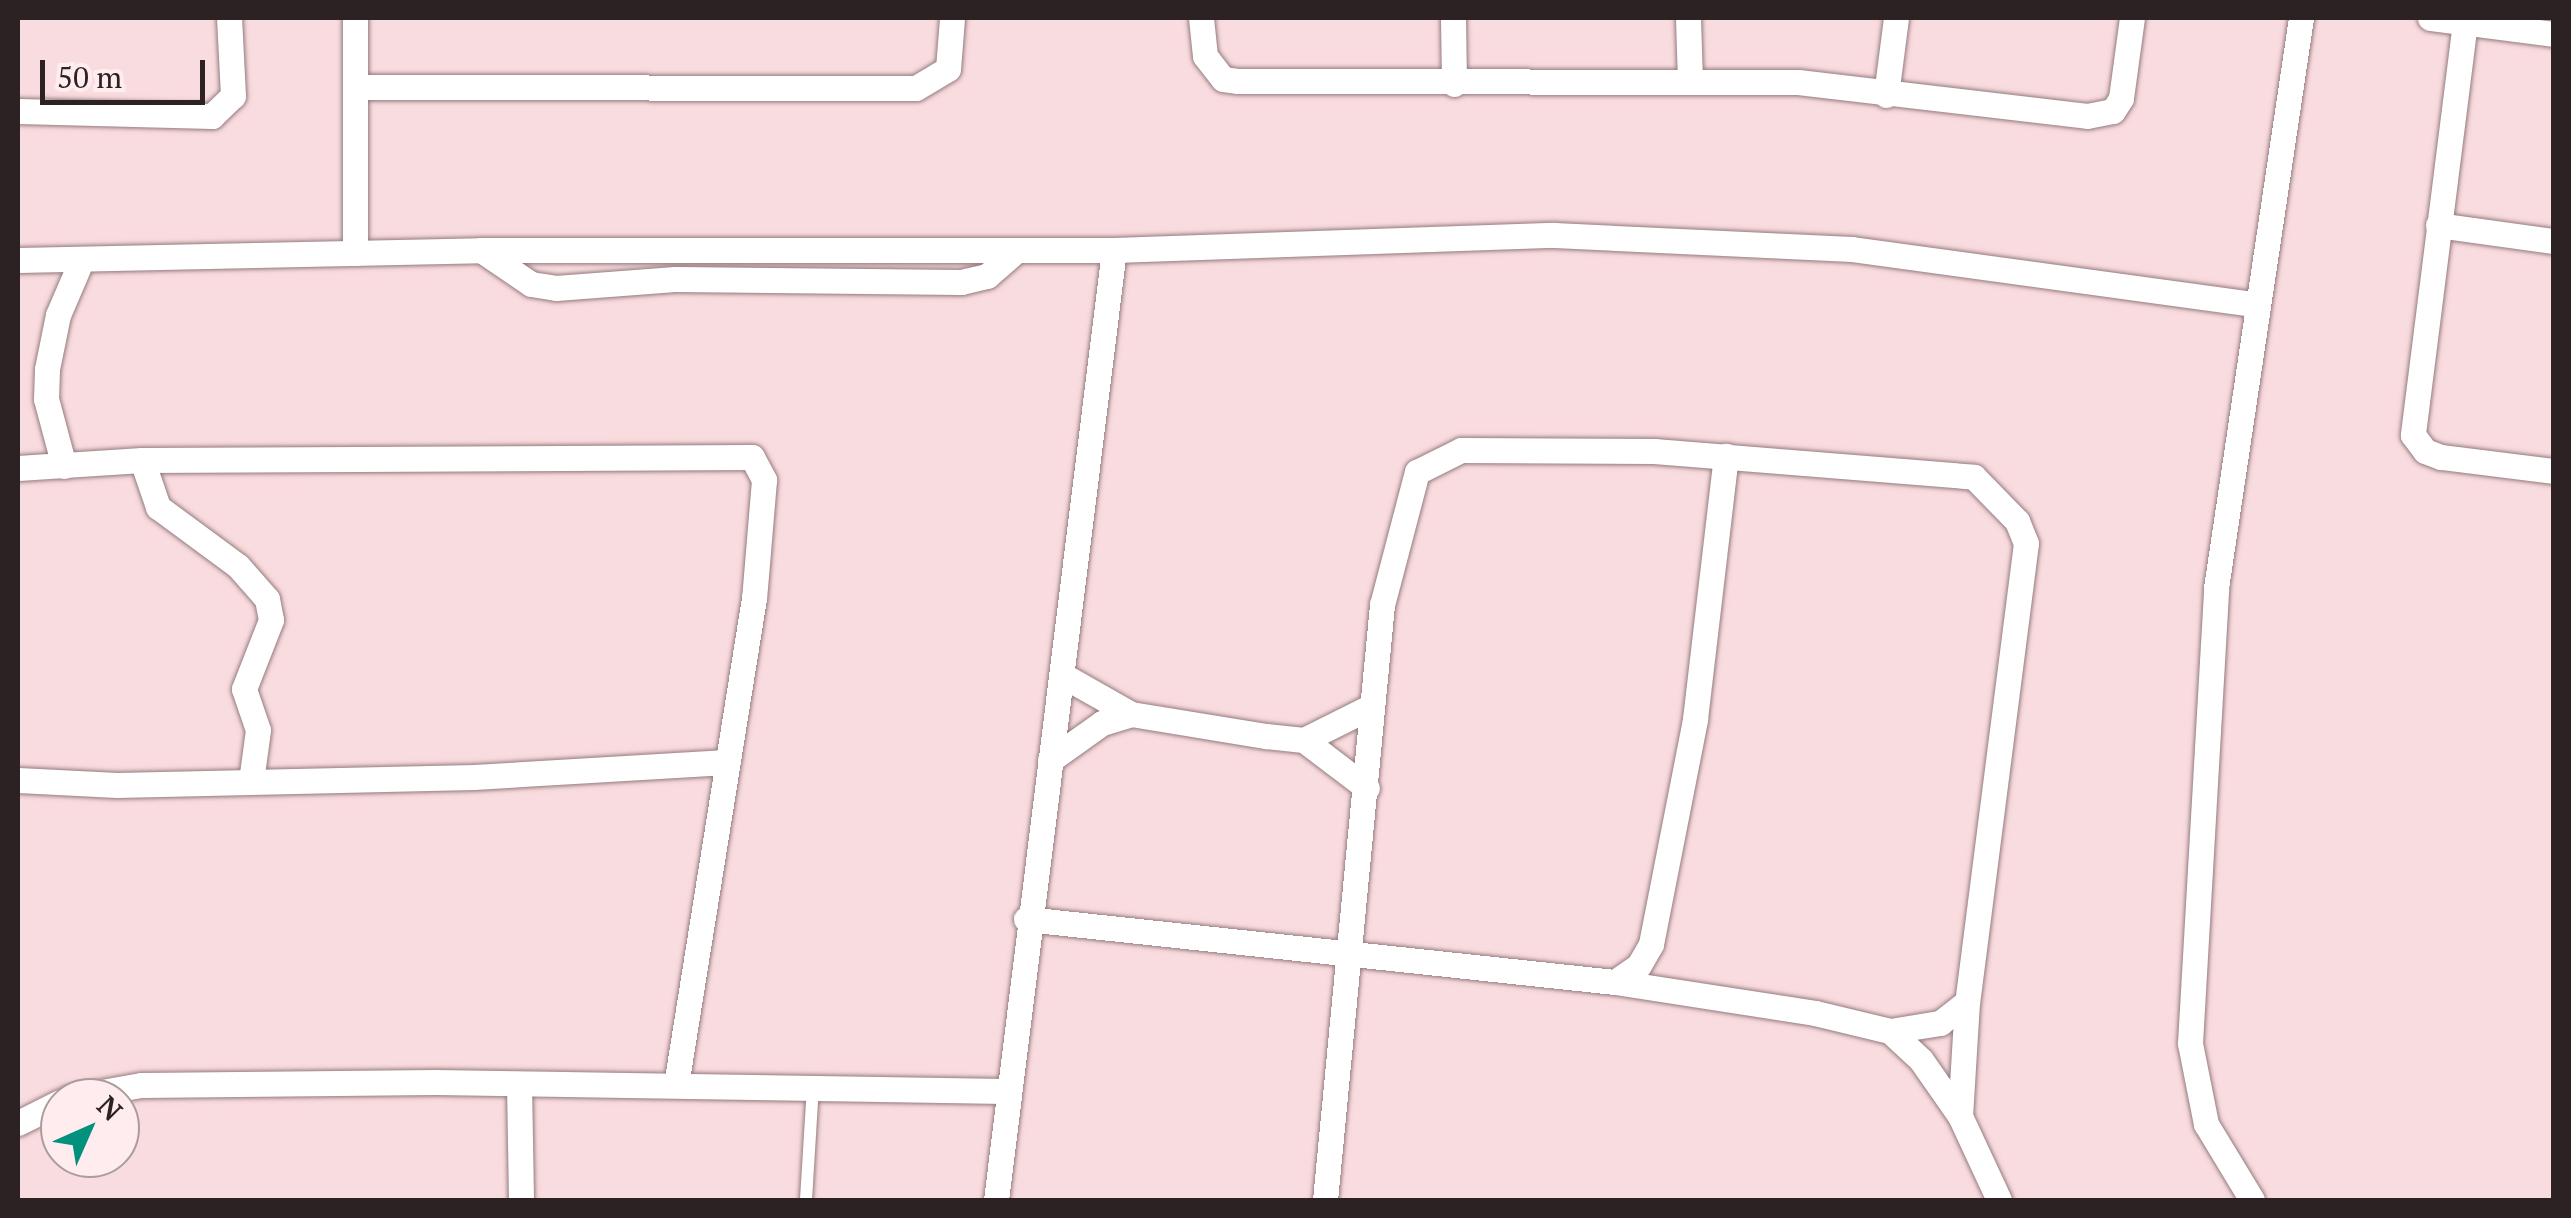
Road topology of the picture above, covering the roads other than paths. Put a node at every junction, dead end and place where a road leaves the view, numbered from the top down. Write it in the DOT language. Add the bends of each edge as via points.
graph roads {
  1 [pos="229,18"];
  2 [pos="355,18"];
  3 [pos="952,18"];
  4 [pos="1201,18"];
  5 [pos="1453,18"];
  6 [pos="1688,18"];
  7 [pos="1896,18"];
  8 [pos="2132,18"];
  9 [pos="2301,18"];
  10 [pos="2430,18"];
  11 [pos="2465,22"];
  12 [pos="2554,34"];
  13 [pos="1690,80"];
  14 [pos="1454,84"];
  15 [pos="356,87"];
  16 [pos="1886,95"];
  17 [pos="18,111"];
  18 [pos="2438,226"];
  19 [pos="2554,241"];
  20 [pos="481,250"];
  21 [pos="829,250"];
  22 [pos="1114,250"];
  23 [pos="1016,251"];
  24 [pos="355,253"];
  25 [pos="82,259"];
  26 [pos="18,260"];
  27 [pos="826,283"];
  28 [pos="2256,304"];
  29 [pos="1726,456"];
  30 [pos="142,460"];
  31 [pos="64,466"];
  32 [pos="18,468"];
  33 [pos="2554,471"];
  34 [pos="1062,674"];
  35 [pos="1372,706"];
  36 [pos="1131,714"];
  37 [pos="1304,740"];
  38 [pos="1050,760"];
  39 [pos="727,762"];
  40 [pos="18,780"];
  41 [pos="251,782"];
  42 [pos="1366,788"];
  43 [pos="1026,919"];
  44 [pos="1652,944"];
  45 [pos="1350,952"];
  46 [pos="1614,982"];
  47 [pos="1680,994"];
  48 [pos="1967,1002"];
  49 [pos="1890,1031"];
  50 [pos="519,1084"];
  51 [pos="140,1085"];
  52 [pos="676,1085"];
  53 [pos="813,1086"];
  54 [pos="1006,1092"];
  55 [pos="1960,1116"];
  56 [pos="521,1200"];
  57 [pos="806,1200"];
  58 [pos="996,1200"];
  59 [pos="1325,1200"];
  60 [pos="1999,1200"];
  61 [pos="2252,1200"];
  1 -- 17 [label="street" via="234,96 212,116"];
  2 -- 15 [label="street"];
  3 -- 15 [label="street" via="948,69 916,88"];
  4 -- 14 [label="street" via="1205,56 1223,78"];
  5 -- 14 [label="street"];
  6 -- 13 [label="street"];
  7 -- 16 [label="street"];
  8 -- 16 [label="street" via="2121,98 2101,116"];
  9 -- 28 [label="street"];
  10 -- 11 [label="street"];
  11 -- 12 [label="street"];
  11 -- 18 [label="street"];
  13 -- 14 [label="street"];
  13 -- 16 [label="street" via="1827,84"];
  15 -- 24 [label="street"];
  18 -- 19 [label="street"];
  18 -- 33 [label="street" via="2413,436 2441,457"];
  20 -- 21 [label="street"];
  20 -- 24 [label="street"];
  20 -- 27 [label="street" via="531,284 556,288 676,278"];
  21 -- 23 [label="street"];
  21 -- 27 [label="street"];
  22 -- 23 [label="street"];
  22 -- 28 [label="street" via="1554,235 1852,250"];
  22 -- 34 [label="street"];
  23 -- 27 [label="street" via="987,276 961,282"];
  24 -- 25 [label="street"];
  25 -- 26 [label="street"];
  25 -- 31 [label="street" via="58,315 47,369 46,399"];
  28 -- 61 [label="street" via="2216,588 2190,1043 2206,1124"];
  29 -- 35 [label="street" via="1461,450 1417,472 1382,606"];
  29 -- 44 [label="street" via="1694,719"];
  29 -- 48 [label="street" via="1974,477 2022,531"];
  30 -- 31 [label="street"];
  30 -- 39 [label="street" via="752,457 764,480 763,500"];
  30 -- 41 [label="street" via="158,506 238,566 267,598 271,620 244,689 258,730"];
  31 -- 32 [label="street"];
  34 -- 36 [label="street"];
  34 -- 38 [label="street"];
  35 -- 37 [label="street"];
  35 -- 42 [label="street"];
  36 -- 37 [label="street"];
  36 -- 38 [label="street" via="1102,722"];
  37 -- 42 [label="street"];
  38 -- 43 [label="street"];
  39 -- 41 [label="street"];
  39 -- 52 [label="street"];
  40 -- 41 [label="street"];
  42 -- 45 [label="street"];
  43 -- 45 [label="street"];
  43 -- 54 [label="street"];
  44 -- 46 [label="street" via="1640,965"];
  44 -- 47 [label="street"];
  45 -- 46 [label="street"];
  45 -- 59 [label="street"];
  46 -- 47 [label="street"];
  47 -- 49 [label="street"];
  48 -- 49 [label="street" via="1940,1023"];
  48 -- 55 [label="street"];
  49 -- 55 [label="street"];
  50 -- 51 [label="street"];
  50 -- 52 [label="street"];
  50 -- 56 [label="street"];
  52 -- 53 [label="street"];
  53 -- 54 [label="street"];
  53 -- 57 [label="lane"];
  54 -- 58 [label="street"];
  55 -- 60 [label="street"];
}
